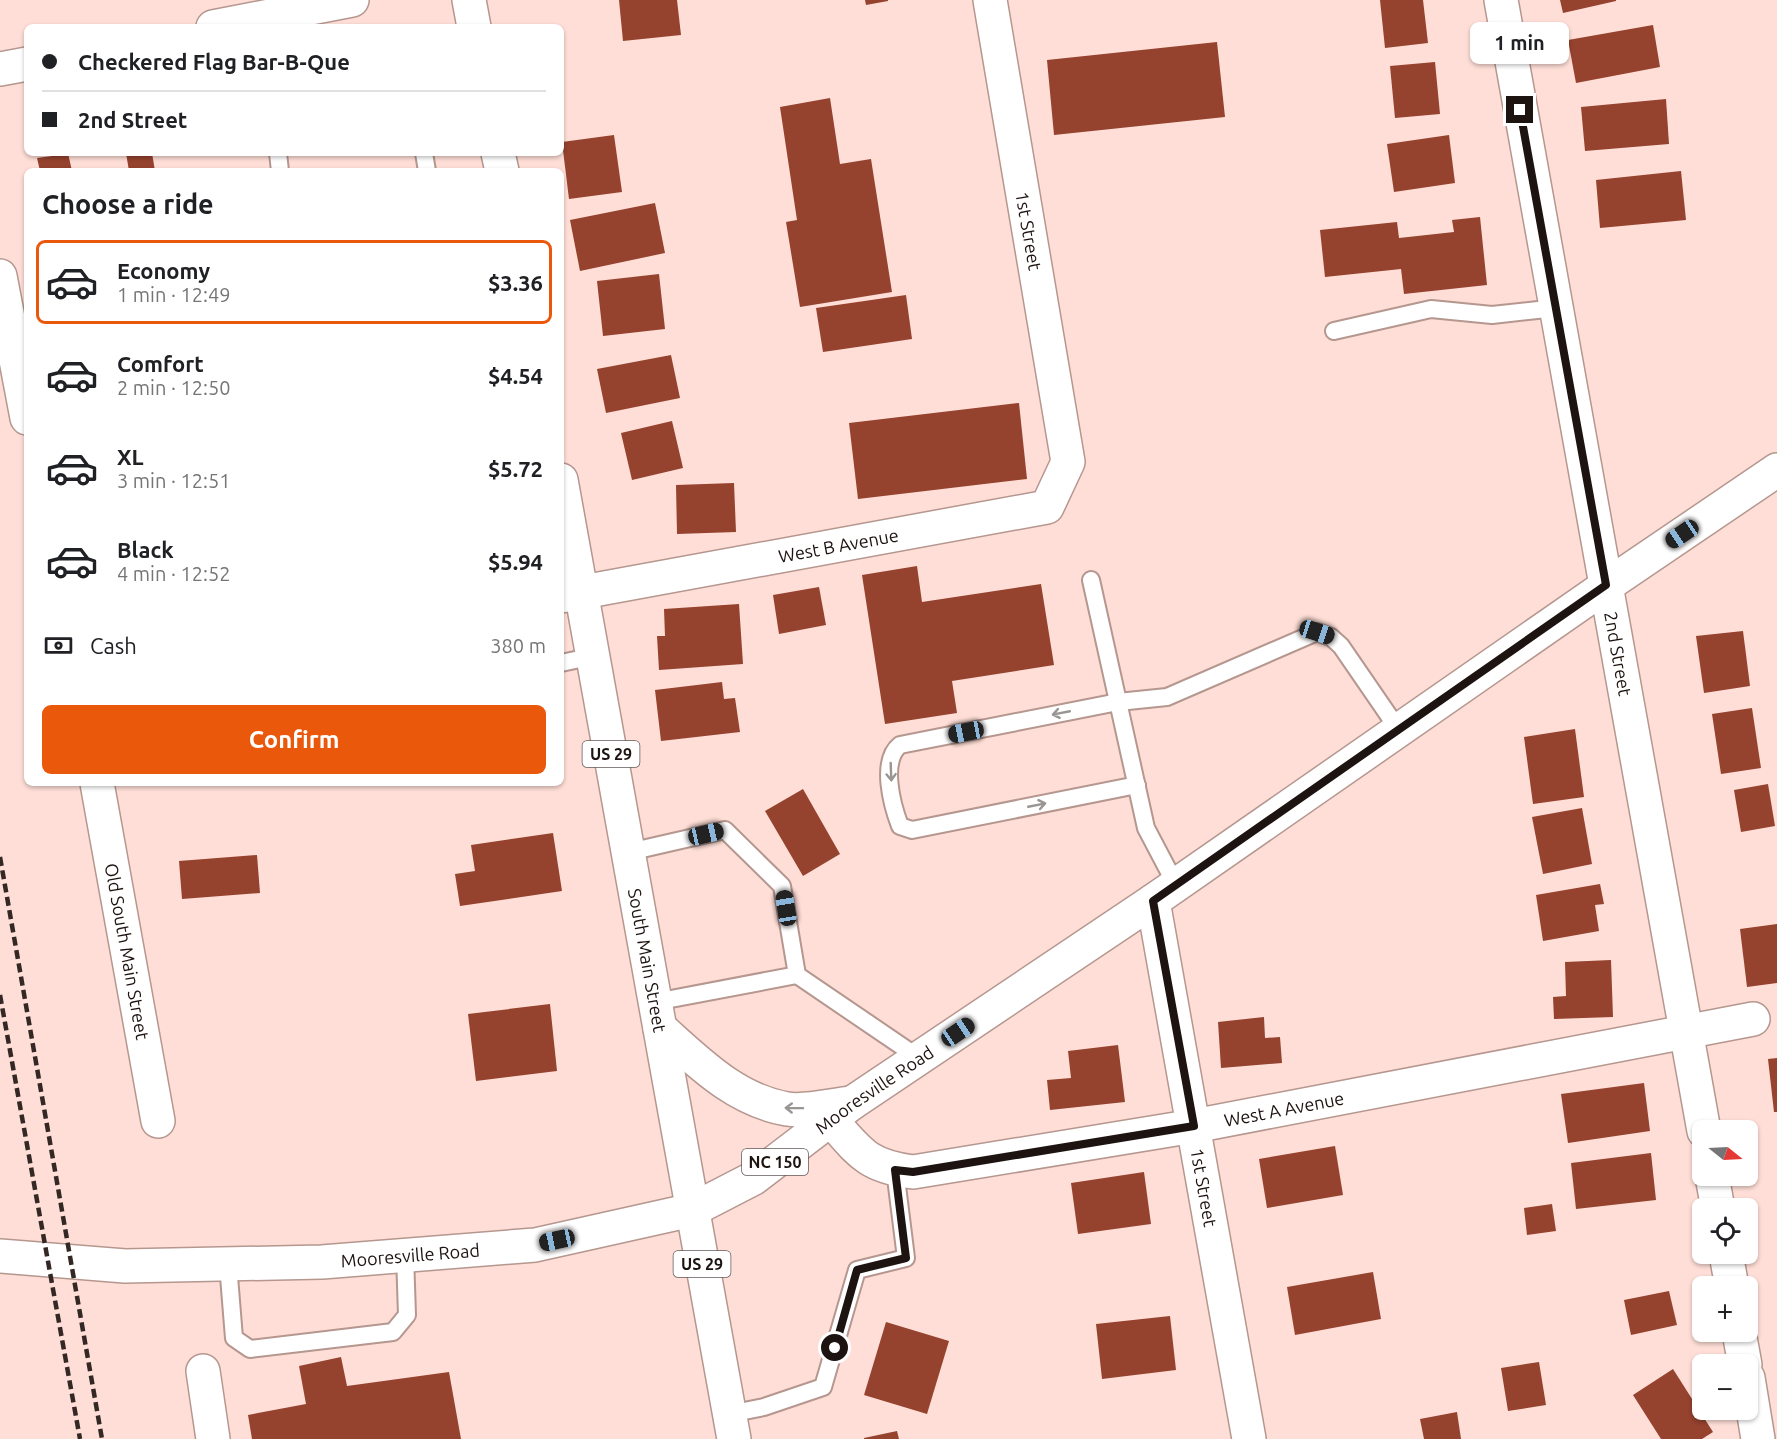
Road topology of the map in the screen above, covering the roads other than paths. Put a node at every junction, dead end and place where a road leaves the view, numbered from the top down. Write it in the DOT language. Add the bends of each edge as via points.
graph roads {
  1 [pos="352,0"];
  2 [pos="469,0"];
  3 [pos="990,0"];
  4 [pos="1501,0"];
  5 [pos="252,23"];
  6 [pos="473,24"];
  7 [pos="24,65"];
  8 [pos="0,69"];
  9 [pos="0,276"];
  10 [pos="1556,308"];
  11 [pos="1334,331"];
  12 [pos="24,402"];
  13 [pos="1068,462"];
  14 [pos="1777,470"];
  15 [pos="564,511"];
  16 [pos="1091,580"];
  17 [pos="1606,585"];
  18 [pos="572,594"];
  19 [pos="594,656"];
  20 [pos="564,662"];
  21 [pos="1118,702"];
  22 [pos="1398,729"];
  23 [pos="1137,785"];
  24 [pos="98,786"];
  25 [pos="628,852"];
  26 [pos="1164,893"];
  27 [pos="797,975"];
  28 [pos="658,1015"];
  29 [pos="1753,1019"];
  30 [pos="1687,1030"];
  31 [pos="919,1058"];
  32 [pos="841,1112"];
  33 [pos="158,1120"];
  34 [pos="1702,1120"];
  35 [pos="1194,1126"];
  36 [pos="895,1170"];
  37 [pos="692,1210"];
  38 [pos="405,1255"];
  39 [pos="0,1256"];
  40 [pos="228,1264"];
  41 [pos="203,1371"];
  42 [pos="1755,1420"];
  43 [pos="731,1426"];
  44 [pos="213,1439"];
  45 [pos="1249,1439"];
  46 [pos="1758,1439"];
  1 -- 5 [label="street"];
  2 -- 6 [label="street"];
  3 -- 13 [label="street, 1st Street"];
  4 -- 10 [label="street, 2nd Street"];
  7 -- 8 [label="street"];
  9 -- 12 [label="street"];
  10 -- 11 [label="lane" via="1492,315 1431,309"];
  10 -- 17 [label="street, 2nd Street"];
  13 -- 18 [label="street, West B Avenue" via="1047,507"];
  14 -- 17 [label="street, Mooresville Road / NC 150"];
  15 -- 18 [label="street, South Main Street / US 29"];
  16 -- 21 [label="lane"];
  17 -- 22 [label="street, Mooresville Road / NC 150"];
  17 -- 30 [label="street, 2nd Street"];
  18 -- 19 [label="street, South Main Street / US 29"];
  19 -- 20 [label="lane"];
  19 -- 25 [label="street, South Main Street / US 29"];
  21 -- 22 [label="lane" via="1167,698 1317,632 1341,646"];
  21 -- 23 [label="lane"];
  21 -- 23 [label="lane, one-way" via="900,745 893,751 889,768 896,815 900,826 912,830"];
  22 -- 26 [label="street, Mooresville Road / NC 150"];
  23 -- 26 [label="lane"];
  24 -- 33 [label="street, Old South Main Street"];
  25 -- 27 [label="lane" via="725,830 783,886"];
  25 -- 28 [label="street, South Main Street / US 29"];
  26 -- 31 [label="street, Mooresville Road / NC 150"];
  26 -- 35 [label="street, 1st Street"];
  27 -- 28 [label="lane"];
  27 -- 31 [label="lane"];
  32 -- 28 [label="street, one-way" via="789,1109 758,1101 725,1084"];
  28 -- 37 [label="street, South Main Street / US 29"];
  29 -- 30 [label="street, West A Avenue"];
  30 -- 34 [label="street, 2nd Street"];
  30 -- 35 [label="street, West A Avenue"];
  31 -- 32 [label="street, Mooresville Road / NC 150"];
  32 -- 36 [label="street, West A Avenue" via="864,1157"];
  32 -- 37 [label="street, Mooresville Road / NC 150" via="754,1178"];
  35 -- 36 [label="street, West A Avenue" via="913,1172"];
  35 -- 45 [label="street, 1st Street"];
  36 -- 43 [label="lane" via="906,1258 857,1270 824,1387 764,1407"];
  37 -- 38 [label="street, Mooresville Road" via="535,1245"];
  37 -- 43 [label="street, South Main Street / US 29"];
  38 -- 40 [label="street, Mooresville Road"];
  38 -- 40 [label="lane" via="407,1315 393,1332 250,1349 234,1338"];
  39 -- 40 [label="street, Mooresville Road" via="125,1266"];
  41 -- 44 [label="street"];
  42 -- 46 [label="street"];
}
